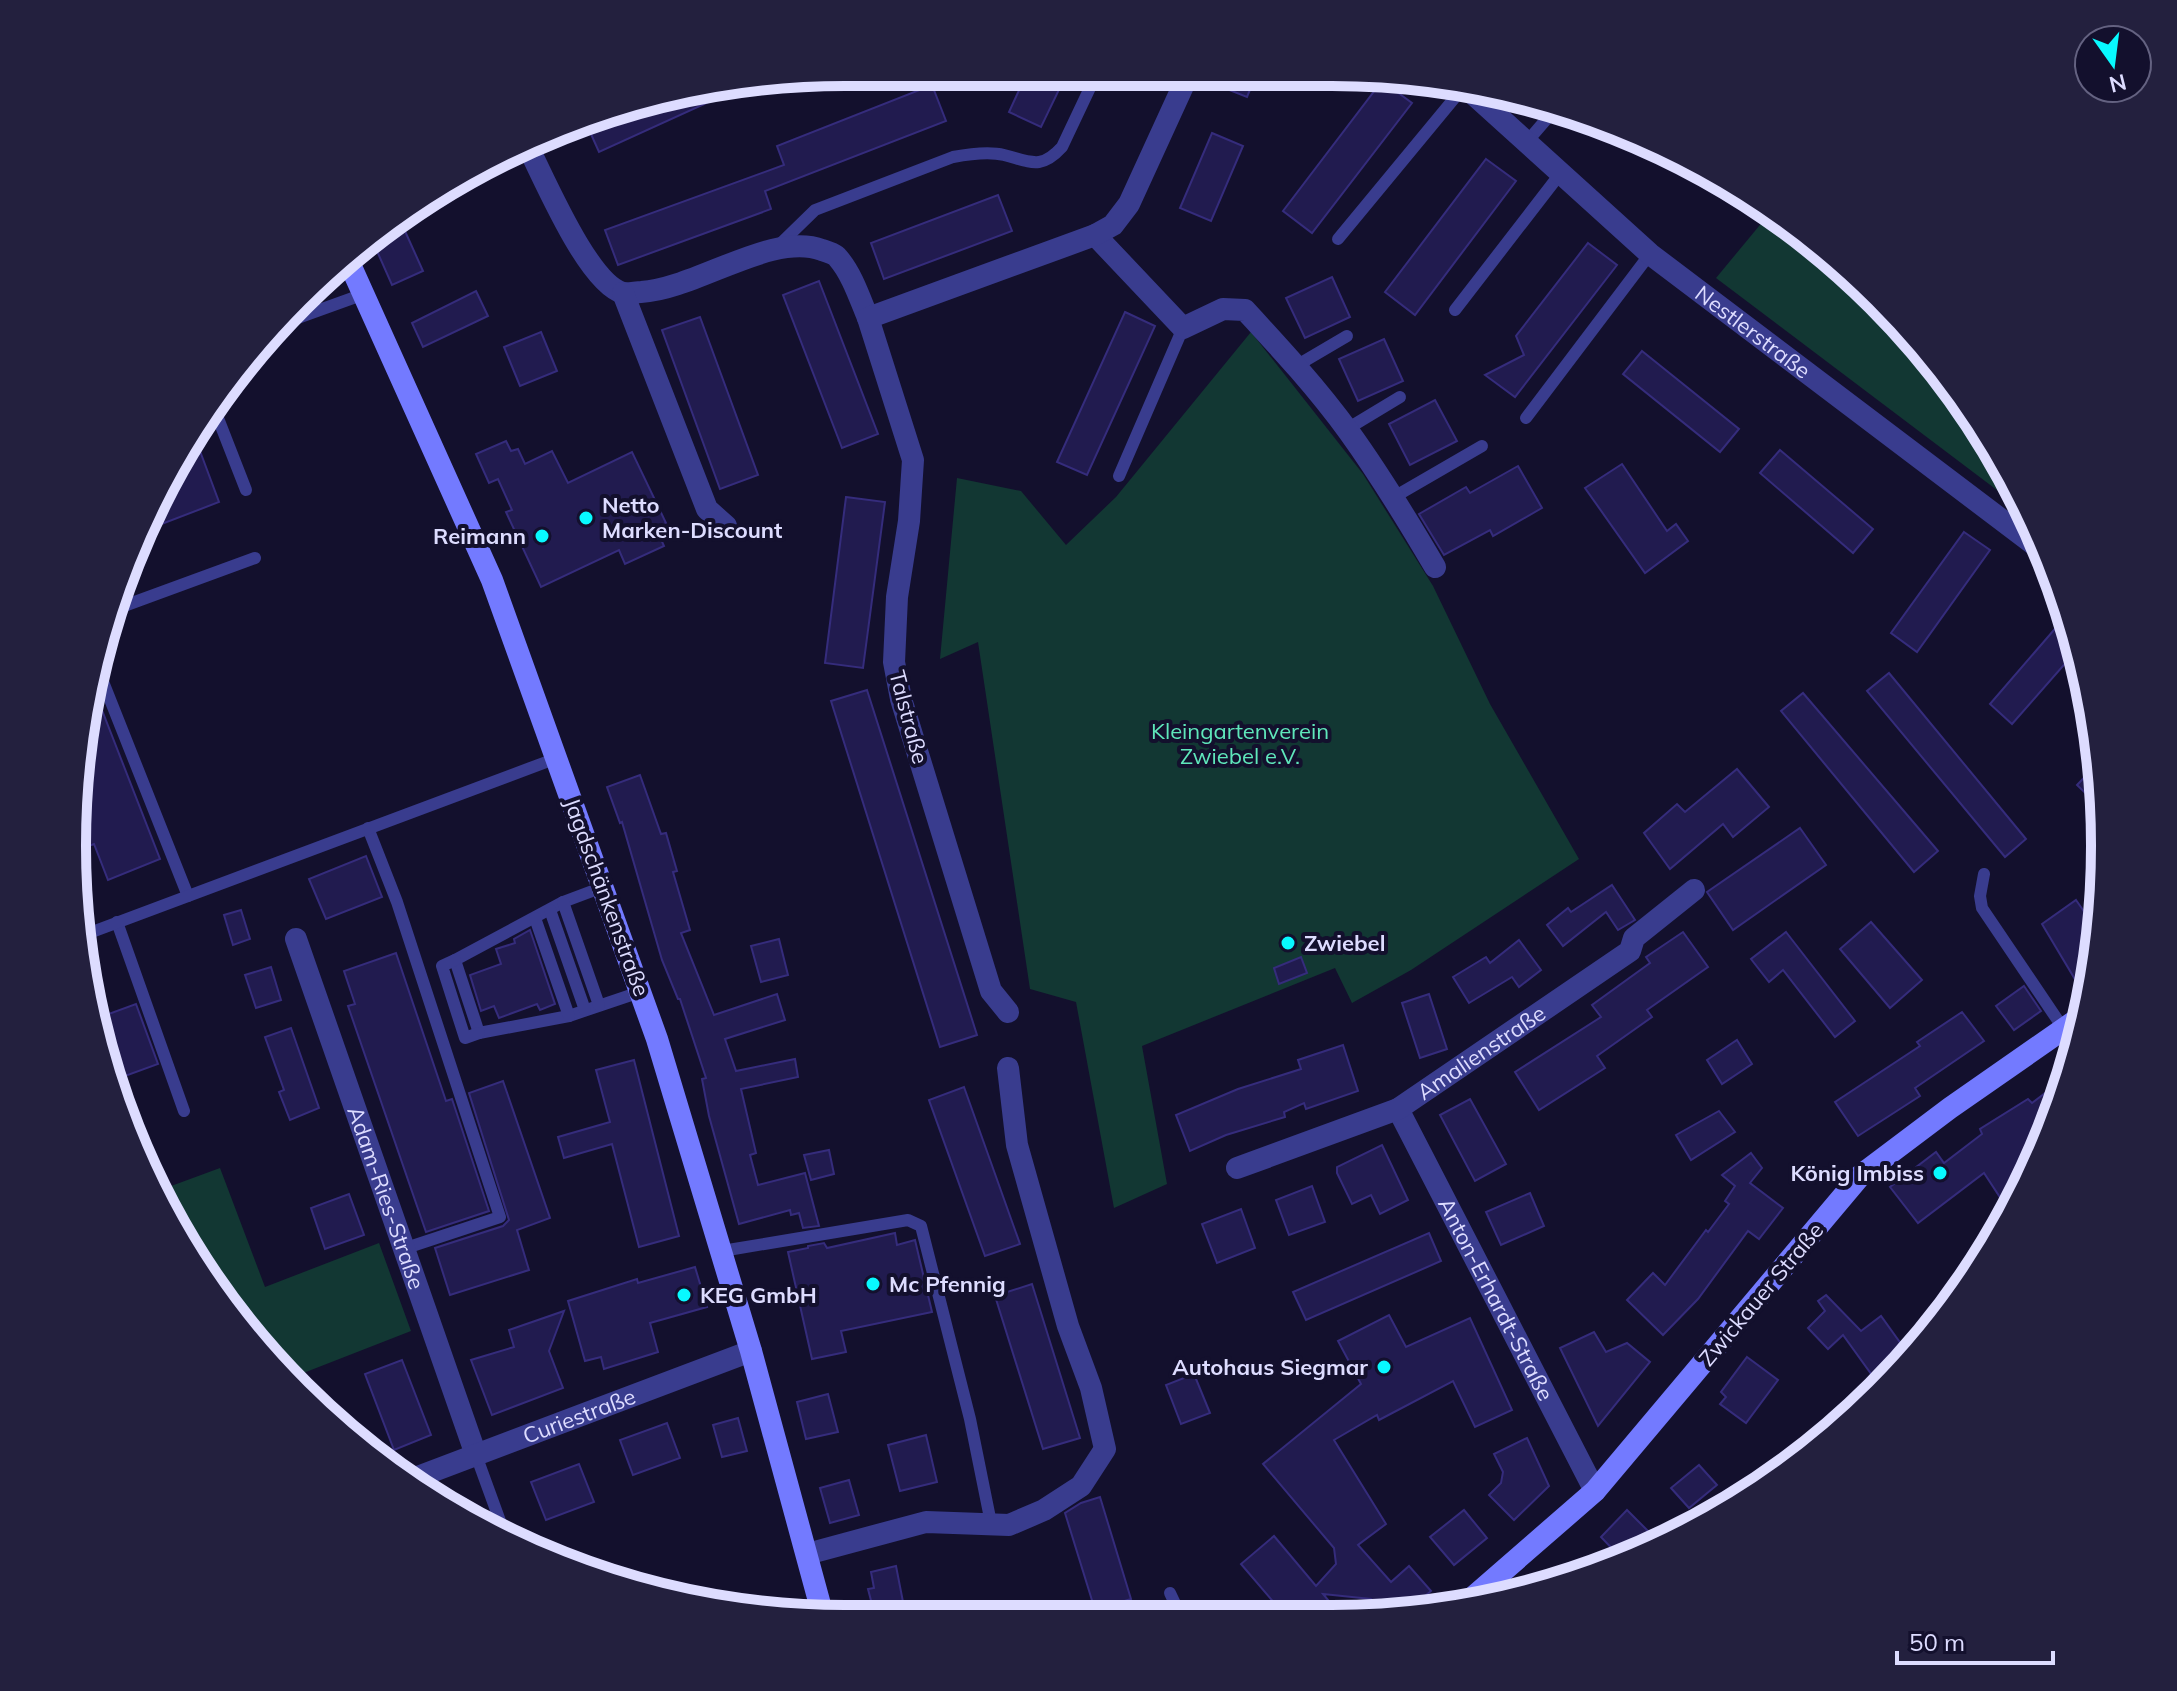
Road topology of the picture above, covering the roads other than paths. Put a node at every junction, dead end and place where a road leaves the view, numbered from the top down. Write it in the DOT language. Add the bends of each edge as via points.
graph roads {
  1 [pos="1091,86"];
  2 [pos="1183,86"];
  3 [pos="1456,97"];
  4 [pos="1480,101"];
  5 [pos="1548,118"];
  6 [pos="1525,144"];
  7 [pos="532,154"];
  8 [pos="1560,174"];
  9 [pos="1095,235"];
  10 [pos="1338,239"];
  11 [pos="775,248"];
  12 [pos="1650,254"];
  13 [pos="352,268"];
  14 [pos="623,293"];
  15 [pos="364,294"];
  16 [pos="1455,310"];
  17 [pos="300,317"];
  18 [pos="868,318"];
  19 [pos="1183,328"];
  20 [pos="1347,336"];
  21 [pos="1296,366"];
  22 [pos="1400,397"];
  23 [pos="218,418"];
  24 [pos="1526,418"];
  25 [pos="1347,429"];
  26 [pos="1482,446"];
  27 [pos="1119,476"];
  28 [pos="246,490"];
  29 [pos="1394,497"];
  30 [pos="726,526"];
  31 [pos="2025,538"];
  32 [pos="255,558"];
  33 [pos="1435,567"];
  34 [pos="125,606"];
  35 [pos="104,684"];
  36 [pos="557,758"];
  37 [pos="368,828"];
  38 [pos="1984,874"];
  39 [pos="603,887"];
  40 [pos="1694,890"];
  41 [pos="188,896"];
  42 [pos="563,902"];
  43 [pos="550,910"];
  44 [pos="535,918"];
  45 [pos="117,922"];
  46 [pos="91,932"];
  47 [pos="296,939"];
  48 [pos="640,992"];
  49 [pos="599,1005"];
  50 [pos="585,1010"];
  51 [pos="1008,1012"];
  52 [pos="569,1016"];
  53 [pos="2067,1034"];
  54 [pos="2066,1039"];
  55 [pos="1008,1068"];
  56 [pos="1398,1109"];
  57 [pos="184,1111"];
  58 [pos="1237,1168"];
  59 [pos="403,1249"];
  60 [pos="722,1251"];
  61 [pos="751,1351"];
  62 [pos="476,1455"];
  63 [pos="422,1475"];
  64 [pos="1595,1491"];
  65 [pos="500,1522"];
  66 [pos="991,1523"];
  67 [pos="807,1554"];
  68 [pos="1482,1590"];
  69 [pos="1170,1593"];
  70 [pos="817,1604"];
  71 [pos="1176,1605"];
  1 -- 11 [label="lane, Talstraße" via="1053,157 1038,164 1004,155 953,157 815,210"];
  2 -- 9 [label="street" via="1129,204 1113,225"];
  3 -- 10 [label="lane"];
  4 -- 6 [label="street, Nestlerstraße"];
  5 -- 6 [label="lane"];
  6 -- 8 [label="street, Nestlerstraße"];
  7 -- 14 [label="street" via="577,244 597,274"];
  8 -- 12 [label="street, Nestlerstraße"];
  8 -- 16 [label="lane"];
  9 -- 18 [label="street"];
  9 -- 19 [label="street"];
  11 -- 14 [label="street, Talstraße" via="690,281"];
  11 -- 18 [label="street, Talstraße" via="816,248 837,256"];
  12 -- 24 [label="lane"];
  12 -- 31 [label="street, Nestlerstraße"];
  13 -- 15 [label="main road, Jagdschänkenstraße"];
  14 -- 30 [label="street" via="707,509"];
  15 -- 17 [label="lane"];
  15 -- 36 [label="main road, Jagdschänkenstraße" via="492,580"];
  18 -- 51 [label="street, Talstraße" via="913,460 895,636 901,699 991,991"];
  19 -- 21 [label="street" via="1223,309 1245,310"];
  19 -- 27 [label="lane"];
  20 -- 21 [label="lane"];
  21 -- 25 [label="street"];
  22 -- 25 [label="lane"];
  23 -- 28 [label="lane"];
  25 -- 29 [label="street"];
  26 -- 29 [label="lane"];
  29 -- 33 [label="street"];
  32 -- 34 [label="lane"];
  35 -- 41 [label="lane"];
  36 -- 37 [label="lane"];
  36 -- 39 [label="main road, Jagdschänkenstraße"];
  37 -- 41 [label="lane"];
  37 -- 59 [label="lane" via="500,1217"];
  38 -- 53 [label="lane" via="1982,908"];
  39 -- 42 [label="lane"];
  39 -- 48 [label="main road, Jagdschänkenstraße"];
  40 -- 56 [label="street, Amalienstraße" via="1634,938 1630,951"];
  41 -- 45 [label="lane"];
  42 -- 43 [label="lane"];
  42 -- 49 [label="lane"];
  43 -- 44 [label="lane"];
  43 -- 50 [label="lane"];
  44 -- 52 [label="lane"];
  44 -- 52 [label="lane" via="455,960 479,1033"];
  45 -- 46 [label="lane"];
  45 -- 57 [label="lane"];
  47 -- 59 [label="street, Adam-Ries-Straße"];
  48 -- 49 [label="lane"];
  48 -- 60 [label="main road, Jagdschänkenstraße"];
  49 -- 50 [label="lane"];
  50 -- 52 [label="lane"];
  54 -- 64 [label="main road, Zwickauer Straße" via="1937,1117 1861,1175"];
  55 -- 66 [label="street" via="1017,1145 1105,1449 1081,1486 1009,1525"];
  56 -- 58 [label="street, Amalienstraße"];
  56 -- 64 [label="street, Anton-Erhardt-Straße"];
  59 -- 62 [label="street, Adam-Ries-Straße"];
  60 -- 61 [label="main road, Jagdschänkenstraße"];
  60 -- 66 [label="lane" via="908,1220 921,1226"];
  61 -- 62 [label="street, Curiestraße"];
  61 -- 67 [label="main road, Jagdschänkenstraße"];
  62 -- 63 [label="street, Curiestraße"];
  62 -- 65 [label="lane"];
  64 -- 68 [label="main road, Zwickauer Straße"];
  66 -- 67 [label="street" via="926,1522"];
  67 -- 70 [label="main road, Jagdschänkenstraße"];
  69 -- 71 [label="lane"];
}
